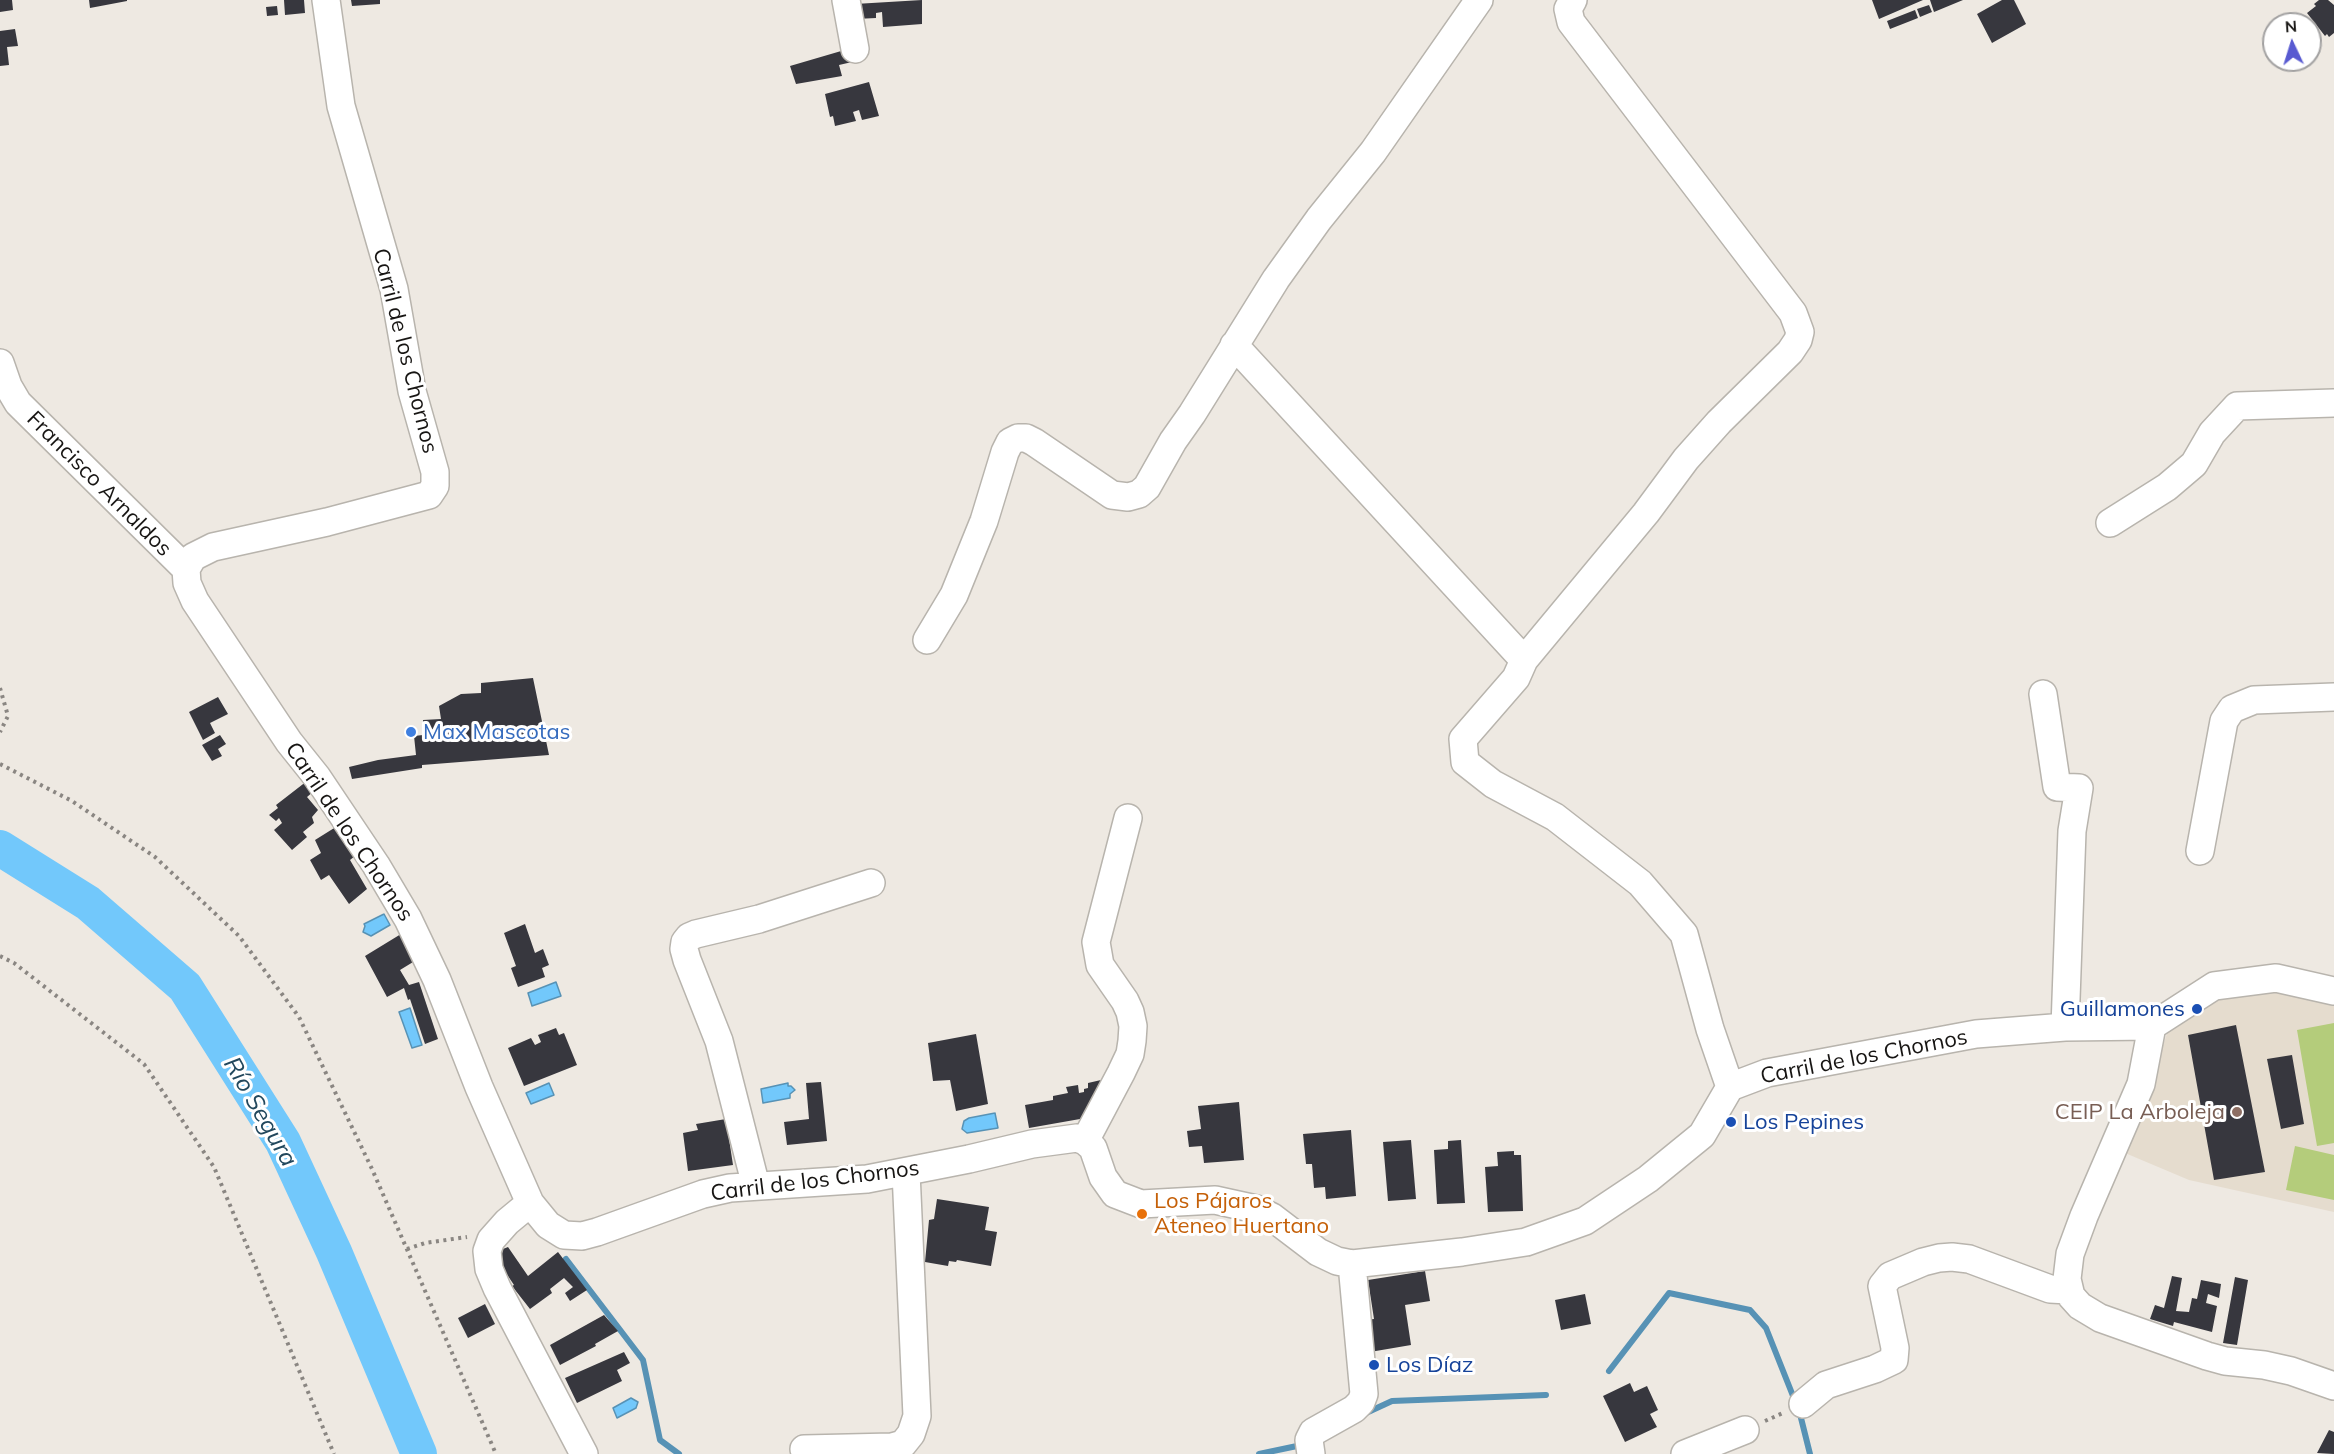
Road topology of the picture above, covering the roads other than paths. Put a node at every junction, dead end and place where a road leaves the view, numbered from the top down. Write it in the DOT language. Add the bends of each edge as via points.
graph roads {
  1 [pos="326,0"];
  2 [pos="846,0"];
  3 [pos="1479,0"];
  4 [pos="1573,0"];
  5 [pos="855,49"];
  6 [pos="1234,345"];
  7 [pos="0,363"];
  8 [pos="2334,403"];
  9 [pos="2110,523"];
  10 [pos="186,569"];
  11 [pos="927,640"];
  12 [pos="1524,660"];
  13 [pos="2043,694"];
  14 [pos="2334,697"];
  15 [pos="1128,819"];
  16 [pos="2200,851"];
  17 [pos="871,883"];
  18 [pos="2334,991"];
  19 [pos="2152,1026"];
  20 [pos="2065,1027"];
  21 [pos="1730,1087"];
  22 [pos="1085,1141"];
  23 [pos="906,1172"];
  24 [pos="756,1186"];
  25 [pos="530,1203"];
  26 [pos="1352,1264"];
  27 [pos="2068,1290"];
  28 [pos="2334,1386"];
  29 [pos="1798,1406"];
  30 [pos="1745,1430"];
  31 [pos="804,1449"];
  32 [pos="584,1454"];
  33 [pos="1311,1454"];
  34 [pos="1685,1454"];
  1 -- 10 [label="street, Carril de los Chornos" via="341,106 394,289 412,391 435,472 435,486 429,495 213,547 192,557"];
  2 -- 5 [label="street"];
  3 -- 6 [label="street" via="1373,152 1276,279"];
  4 -- 12 [label="street" via="1568,9 1570,22 1793,313 1800,332 1790,352 1686,459"];
  6 -- 11 [label="street" via="1153,478 1138,494 1112,495 1034,442 1026,438 1010,442 954,595"];
  6 -- 12 [label="street"];
  7 -- 10 [label="street, Francisco Arnaldos" via="8,386 23,409"];
  8 -- 9 [label="street" via="2237,406 2212,434 2194,464 2167,487"];
  10 -- 25 [label="street, Carril de los Chornos" via="195,601 376,865 408,919"];
  12 -- 21 [label="street" via="1516,678 1463,739 1465,762 1493,784 1555,817 1631,875 1684,934"];
  13 -- 20 [label="street" via="2057,787 2079,788 2072,831"];
  14 -- 16 [label="street" via="2254,700 2232,709 2224,721"];
  15 -- 22 [label="street" via="1096,942 1100,965 1130,1012 1132,1041 1130,1054"];
  17 -- 24 [label="street" via="759,919 696,934 685,942 687,960 719,1041"];
  18 -- 19 [label="street" via="2276,978 2214,986"];
  19 -- 20 [label="street, Carril de los Chornos"];
  19 -- 27 [label="street" via="2141,1084 2070,1254"];
  20 -- 21 [label="street, Carril de los Chornos" via="1976,1034 1767,1073"];
  21 -- 26 [label="street, Carril de los Chornos" via="1702,1135 1648,1179 1585,1221 1526,1242"];
  22 -- 23 [label="street, Carril de los Chornos" via="1066,1138"];
  22 -- 26 [label="street, Carril de los Chornos" via="1093,1148 1110,1188 1127,1200 1157,1205 1215,1200 1256,1209 1318,1252"];
  23 -- 24 [label="street, Carril de los Chornos" via="833,1182"];
  23 -- 31 [label="street" via="917,1416 911,1434 903,1444 892,1447"];
  24 -- 25 [label="street, Carril de los Chornos" via="703,1194 582,1236 556,1231"];
  25 -- 32 [label="street" via="491,1240 487,1251 489,1269"];
  26 -- 33 [label="street" via="1364,1394 1354,1409 1314,1432 1309,1440"];
  27 -- 28 [label="street" via="2080,1306 2100,1318 2225,1361 2264,1365"];
  27 -- 29 [label="street" via="2050,1289 1969,1259 1952,1257 1931,1260 1890,1276 1882,1286 1894,1360 1826,1385"];
  30 -- 34 [label="street"];
}
